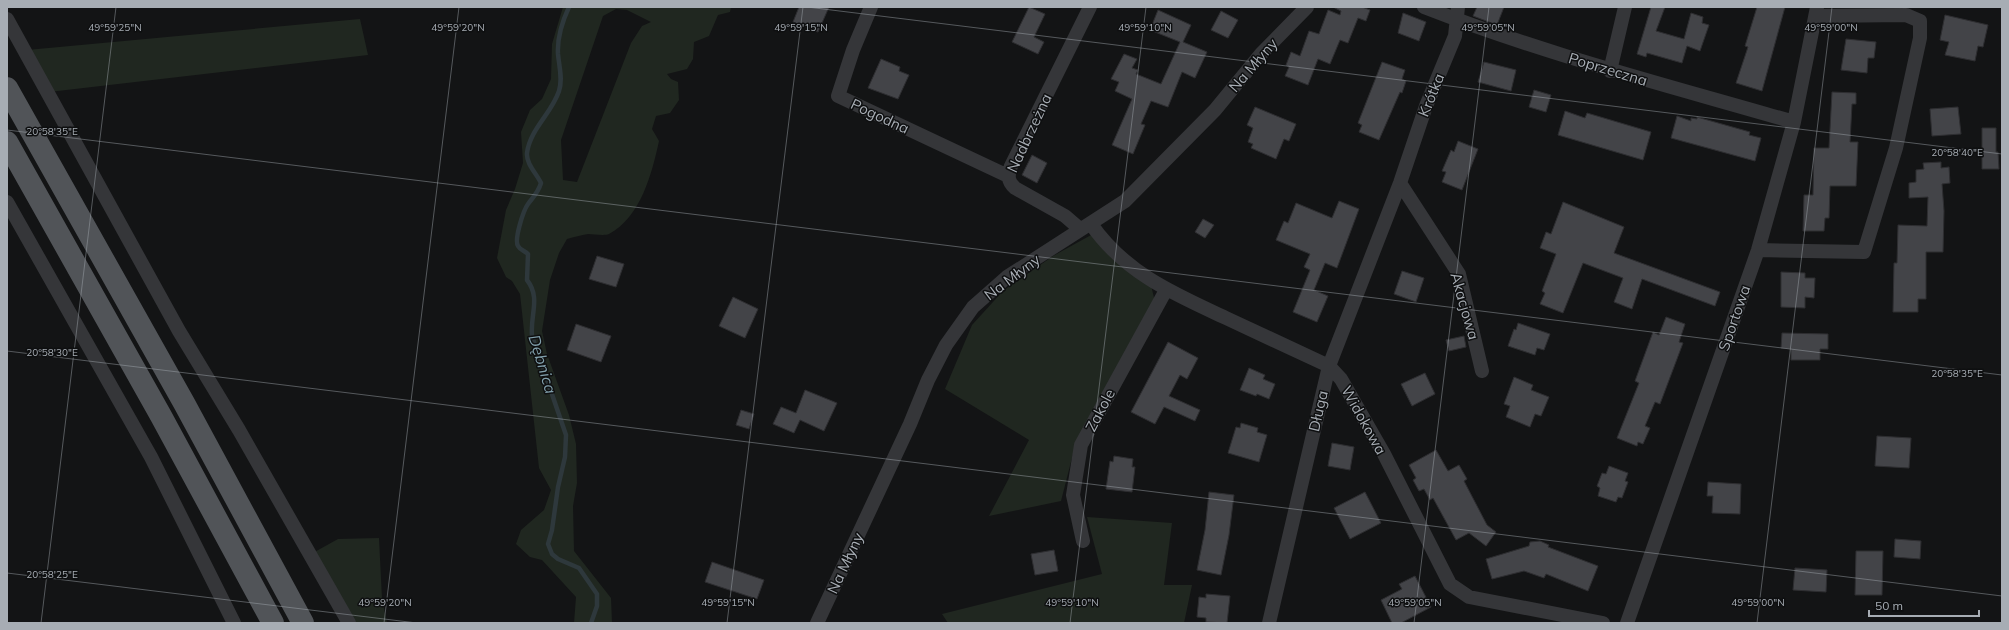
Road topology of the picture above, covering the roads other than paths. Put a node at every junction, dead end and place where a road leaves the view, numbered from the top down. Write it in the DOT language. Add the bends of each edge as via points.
graph roads {
  1 [pos="871,7"];
  2 [pos="1090,7"];
  3 [pos="1307,7"];
  4 [pos="1424,7"];
  5 [pos="1625,7"];
  6 [pos="1816,12"];
  7 [pos="1457,13"];
  8 [pos="7,19"];
  9 [pos="1610,71"];
  10 [pos="7,88"];
  11 [pos="1794,122"];
  12 [pos="7,142"];
  13 [pos="1008,176"];
  14 [pos="1400,183"];
  15 [pos="7,202"];
  16 [pos="1086,226"];
  17 [pos="1758,250"];
  18 [pos="1166,290"];
  19 [pos="1329,366"];
  20 [pos="1482,371"];
  21 [pos="1083,541"];
  22 [pos="234,623"];
  23 [pos="273,623"];
  24 [pos="303,623"];
  25 [pos="349,623"];
  26 [pos="817,623"];
  27 [pos="1269,623"];
  28 [pos="1603,623"];
  29 [pos="1627,623"];
  1 -- 13 [label="street, Pogodna" via="838,96"];
  2 -- 13 [label="street, Nadbrzeżna" via="1010,166"];
  3 -- 16 [label="street, Na Młyny" via="1260,54 1215,110 1125,201"];
  4 -- 7 [label="street, Poprzeczna"];
  5 -- 9 [label="street"];
  6 -- 11 [label="street, Sportowa"];
  6 -- 17 [label="street" via="1906,15 1920,21 1920,38 1896,148 1864,252"];
  7 -- 9 [label="street, Poprzeczna"];
  7 -- 14 [label="street, Krótka" via="1455,36 1426,106"];
  8 -- 25 [label="street" via="179,331 239,430"];
  9 -- 11 [label="street, Poprzeczna"];
  10 -- 24 [label="main road" via="184,403"];
  11 -- 17 [label="street, Sportowa"];
  12 -- 23 [label="main road" via="165,422"];
  13 -- 16 [label="street, Nadbrzeżna" via="1010,184 1015,188"];
  14 -- 19 [label="street, Długa"];
  14 -- 20 [label="street, Akacjowa" via="1459,274"];
  15 -- 22 [label="street" via="151,456"];
  16 -- 18 [label="street, Widokowa" via="1129,266"];
  16 -- 26 [label="street, Na Młyny" via="1007,277 973,307 946,345"];
  17 -- 29 [label="street, Sportowa"];
  18 -- 19 [label="street, Widokowa"];
  18 -- 21 [label="street, Zakole" via="1082,445 1073,495"];
  19 -- 27 [label="street, Długa"];
  19 -- 28 [label="street, Widokowa" via="1341,379 1384,454 1450,584 1470,597"];
}
